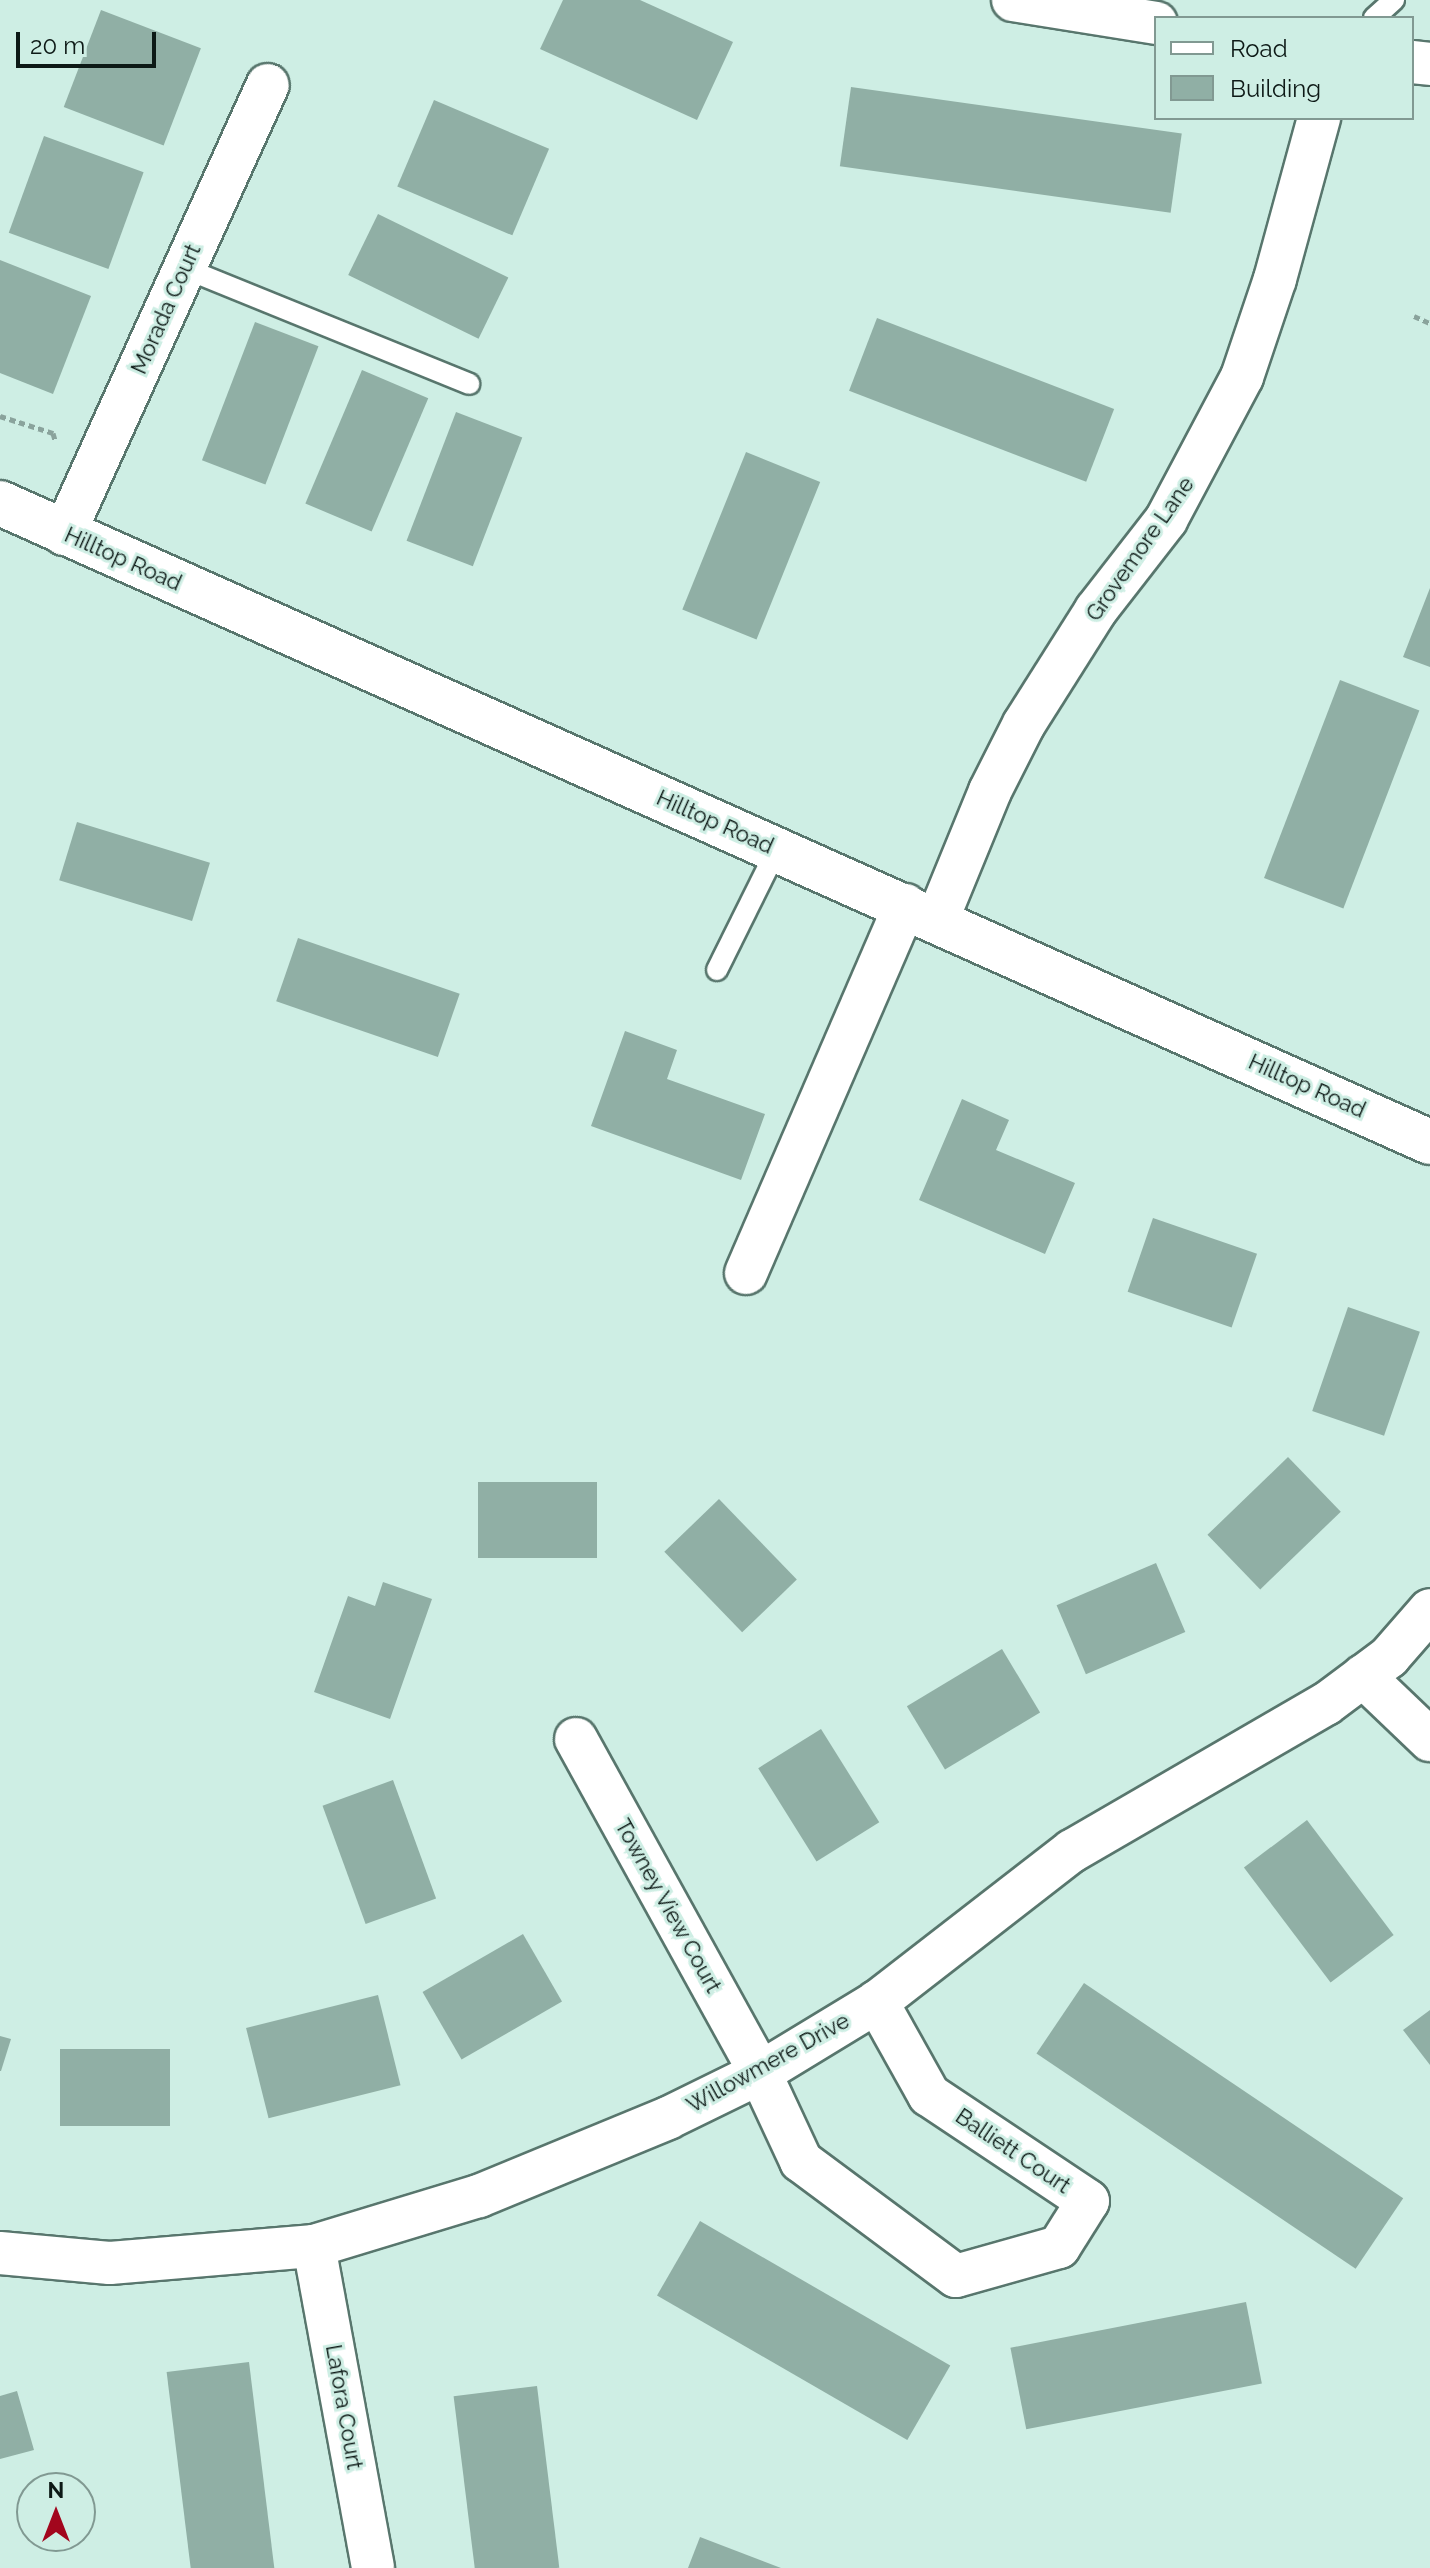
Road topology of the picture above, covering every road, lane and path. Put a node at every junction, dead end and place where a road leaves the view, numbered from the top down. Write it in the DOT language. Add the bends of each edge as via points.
graph roads {
  1 [pos="1013,0"];
  2 [pos="1394,0"];
  3 [pos="1376,16"];
  4 [pos="1154,23"];
  5 [pos="268,85"];
  6 [pos="1318,120"];
  7 [pos="184,268"];
  8 [pos="1414,316"];
  9 [pos="1430,323"];
  10 [pos="469,384"];
  11 [pos="0,416"];
  12 [pos="55,440"];
  13 [pos="0,503"];
  14 [pos="64,534"];
  15 [pos="777,849"];
  16 [pos="922,912"];
  17 [pos="717,970"];
  18 [pos="1430,1142"];
  19 [pos="746,1273"];
  20 [pos="1430,1610"];
  21 [pos="1363,1676"];
  22 [pos="576,1739"];
  23 [pos="1430,1740"];
  24 [pos="877,2002"];
  25 [pos="760,2073"];
  26 [pos="314,2246"];
  27 [pos="0,2253"];
  28 [pos="373,2568"];
  1 -- 4 [label="street"];
  2 -- 3 [label="lane"];
  5 -- 7 [label="street, Morada Court"];
  6 -- 16 [label="street, Grovemore Lane" via="1242,377 1166,520 1096,610 1024,724"];
  7 -- 10 [label="lane"];
  7 -- 14 [label="street, Morada Court"];
  8 -- 9 [label="path"];
  11 -- 12 [label="path" via="53,433"];
  13 -- 14 [label="street, Hilltop Road"];
  14 -- 15 [label="street, Hilltop Road"];
  15 -- 16 [label="street, Hilltop Road"];
  15 -- 17 [label="lane"];
  16 -- 18 [label="street, Hilltop Road"];
  16 -- 19 [label="street, Grovemore Lane"];
  20 -- 21 [label="street, Willowmere Drive" via="1389,1657"];
  21 -- 23 [label="street"];
  21 -- 24 [label="street, Willowmere Drive" via="1326,1704 1072,1851"];
  22 -- 25 [label="street, Towney View Court"];
  24 -- 25 [label="street, Willowmere Drive"];
  24 -- 25 [label="street, Balliett Court" via="929,2095 1088,2201 1059,2247 956,2276 801,2161"];
  25 -- 26 [label="street, Willowmere Drive" via="668,2118 479,2196"];
  26 -- 27 [label="street, Willowmere Drive" via="110,2263"];
  26 -- 28 [label="street, Lafora Court"];
}
